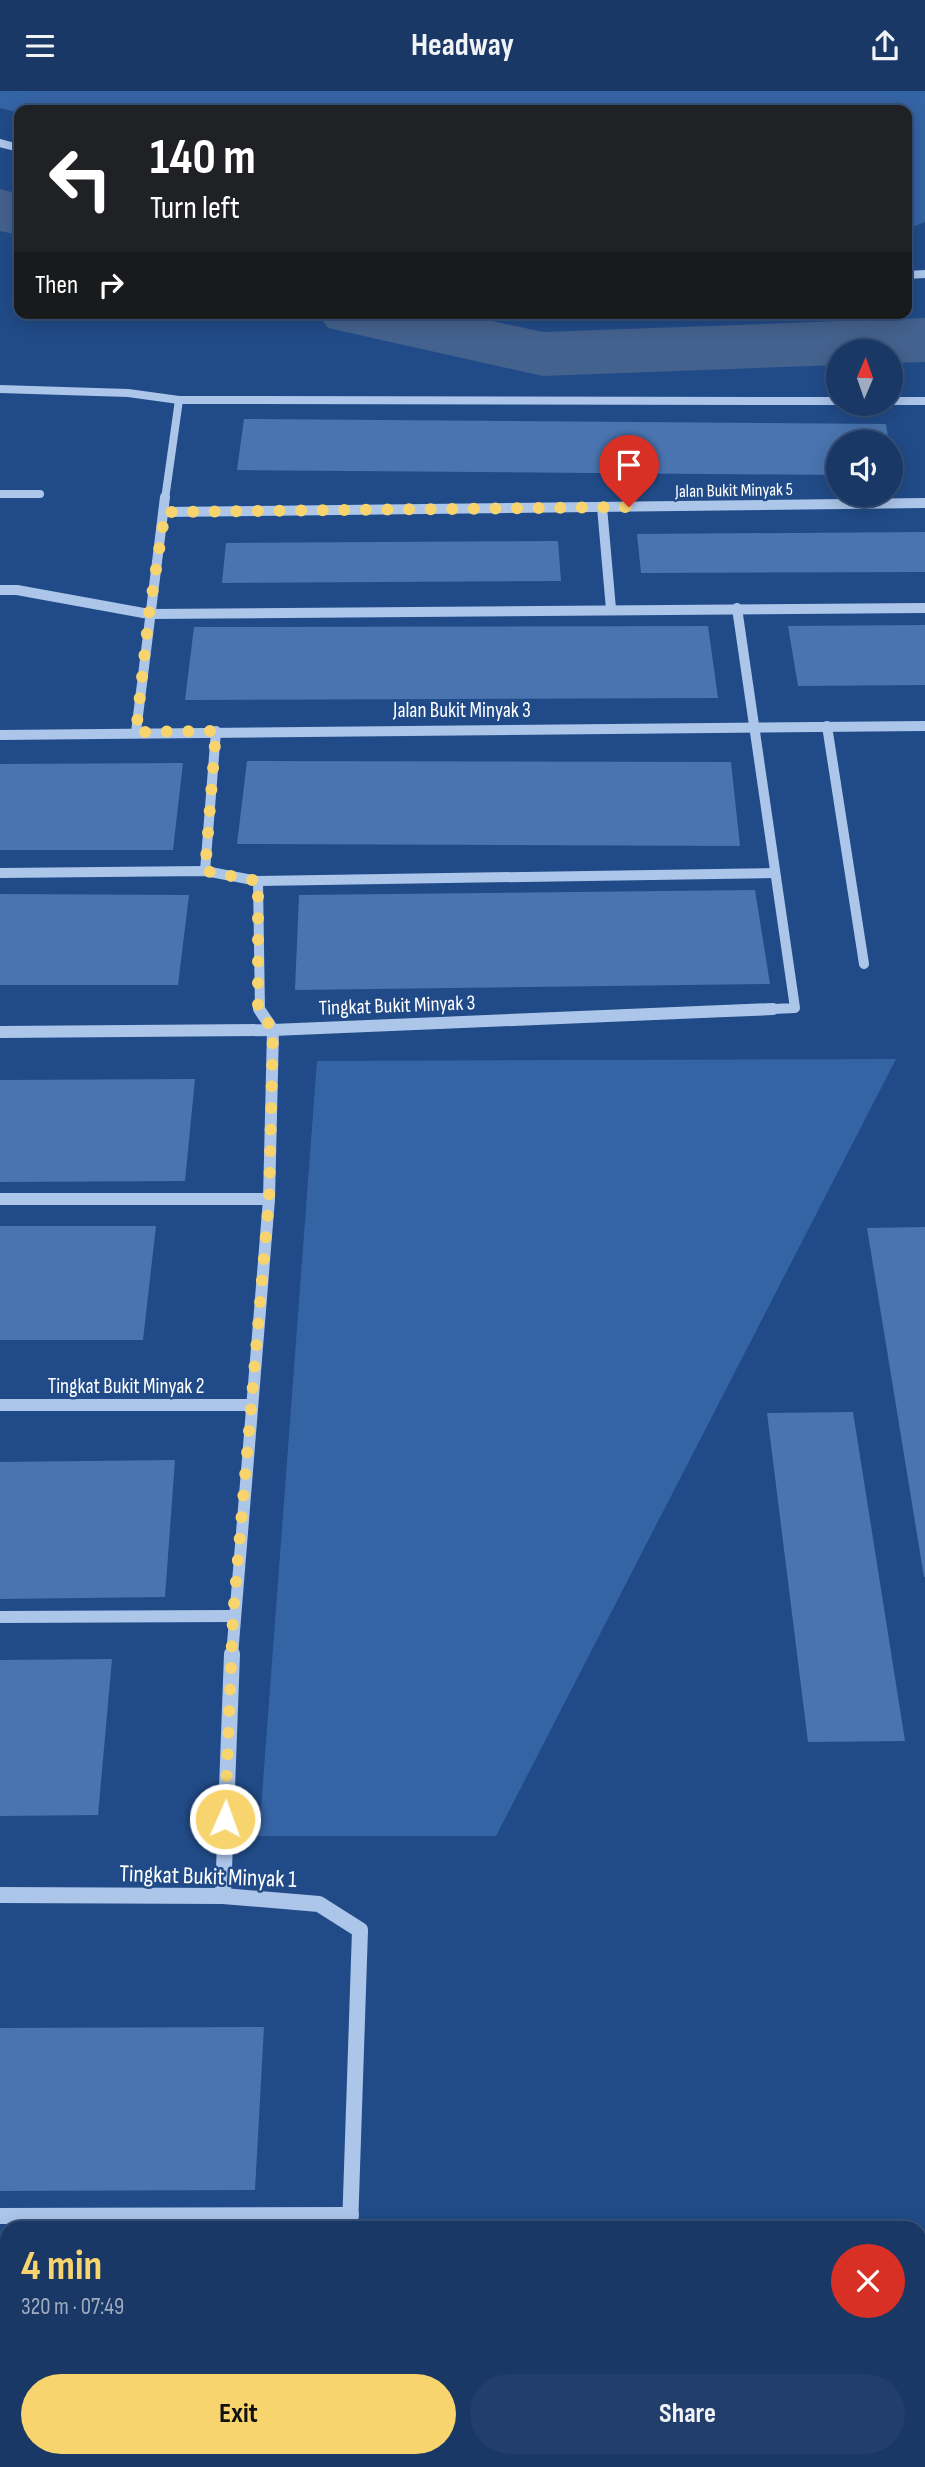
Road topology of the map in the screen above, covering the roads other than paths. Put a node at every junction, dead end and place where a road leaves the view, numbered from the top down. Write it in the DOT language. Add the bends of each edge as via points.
graph roads {
  1 [pos="0,389"];
  2 [pos="179,400"];
  3 [pos="826,401"];
  4 [pos="903,401"];
  5 [pos="925,401"];
  6 [pos="0,494"];
  7 [pos="40,494"];
  8 [pos="925,503"];
  9 [pos="602,507"];
  10 [pos="165,512"];
  11 [pos="0,590"];
  12 [pos="737,608"];
  13 [pos="925,608"];
  14 [pos="611,610"];
  15 [pos="149,614"];
  16 [pos="827,726"];
  17 [pos="925,726"];
  18 [pos="755,727"];
  19 [pos="216,731"];
  20 [pos="136,732"];
  21 [pos="0,735"];
  22 [pos="205,871"];
  23 [pos="0,873"];
  24 [pos="775,873"];
  25 [pos="258,881"];
  26 [pos="864,964"];
  27 [pos="273,1030"];
  28 [pos="0,1032"];
  29 [pos="0,1199"];
  30 [pos="269,1199"];
  31 [pos="0,1405"];
  32 [pos="252,1405"];
  33 [pos="233,1616"];
  34 [pos="0,1617"];
  35 [pos="0,1895"];
  36 [pos="223,1896"];
  37 [pos="0,2215"];
  38 [pos="351,2221"];
  1 -- 2 [label="street" via="128,393"];
  2 -- 3 [label="street"];
  2 -- 10 [label="street"];
  4 -- 5 [label="street"];
  6 -- 7 [label="street"];
  8 -- 9 [label="street, Jalan Bukit Minyak 5"];
  9 -- 10 [label="street, Jalan Bukit Minyak 5"];
  9 -- 14 [label="street"];
  10 -- 15 [label="street"];
  11 -- 15 [label="street"];
  12 -- 13 [label="street"];
  12 -- 14 [label="street"];
  12 -- 18 [label="street"];
  14 -- 15 [label="street"];
  15 -- 20 [label="street"];
  16 -- 17 [label="street, Jalan Bukit Minyak 3"];
  16 -- 18 [label="street, Jalan Bukit Minyak 3"];
  16 -- 26 [label="street"];
  18 -- 19 [label="street, Jalan Bukit Minyak 3"];
  18 -- 24 [label="street"];
  19 -- 20 [label="street, Jalan Bukit Minyak 3"];
  19 -- 22 [label="street"];
  20 -- 21 [label="street, Jalan Bukit Minyak 3"];
  22 -- 23 [label="street"];
  22 -- 25 [label="street"];
  24 -- 25 [label="street"];
  24 -- 27 [label="street, Tingkat Bukit Minyak 3" via="795,1008"];
  25 -- 27 [label="street" via="258,1008"];
  27 -- 28 [label="street, Tingkat Bukit Minyak 3"];
  27 -- 30 [label="street"];
  29 -- 30 [label="street"];
  30 -- 32 [label="street"];
  31 -- 32 [label="street, Tingkat Bukit Minyak 2"];
  32 -- 33 [label="street"];
  33 -- 34 [label="street"];
  33 -- 36 [label="street"];
  35 -- 36 [label="street, Tingkat Bukit Minyak 1"];
  36 -- 38 [label="street, Tingkat Bukit Minyak 1" via="319,1904 360,1930"];
  37 -- 38 [label="street"];
}
